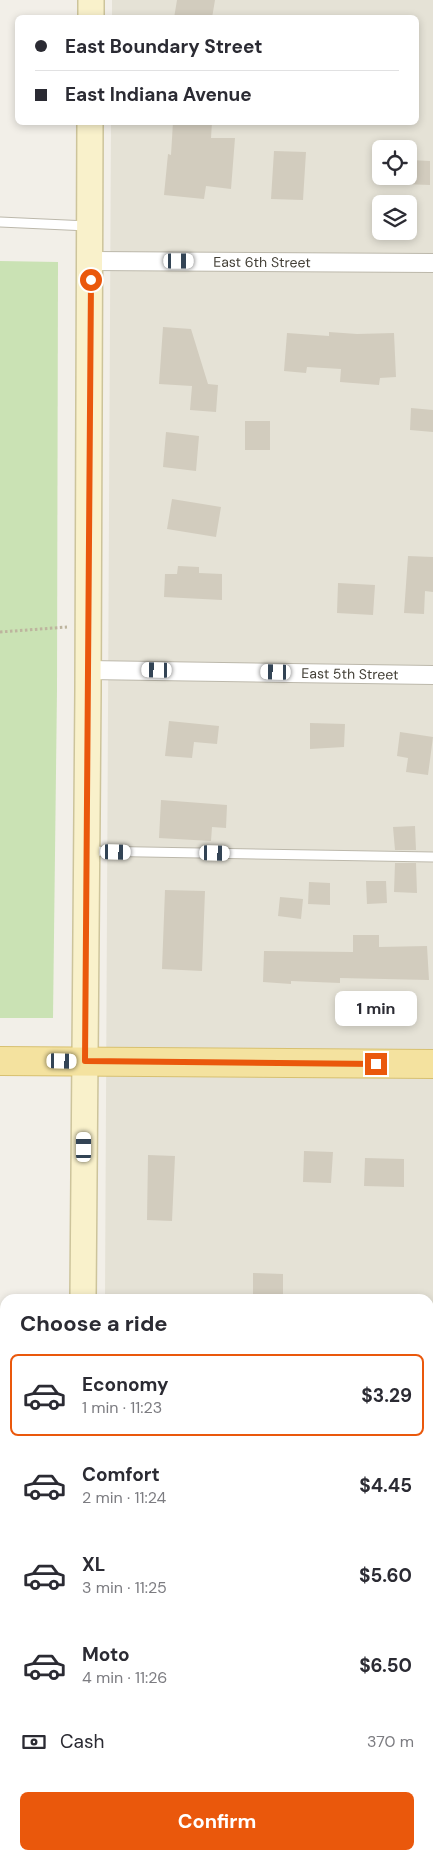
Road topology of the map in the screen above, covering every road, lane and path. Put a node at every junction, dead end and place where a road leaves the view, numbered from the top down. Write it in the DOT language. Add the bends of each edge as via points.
graph roads {
  1 [pos="91,0"];
  2 [pos="90,15"];
  3 [pos="90,125"];
  4 [pos="0,222"];
  5 [pos="91,226"];
  6 [pos="91,260"];
  7 [pos="433,263"];
  8 [pos="68,627"];
  9 [pos="0,632"];
  10 [pos="88,670"];
  11 [pos="433,675"];
  12 [pos="86,851"];
  13 [pos="433,857"];
  14 [pos="0,1061"];
  15 [pos="85,1061"];
  16 [pos="433,1064"];
  17 [pos="83,1294"];
  1 -- 2 [label="street"];
  3 -- 5 [label="street"];
  4 -- 5 [label="lane"];
  5 -- 6 [label="street"];
  6 -- 7 [label="street, East 6th Street"];
  6 -- 10 [label="street"];
  8 -- 9 [label="path"];
  10 -- 11 [label="street, East 5th Street"];
  10 -- 12 [label="street"];
  12 -- 13 [label="lane"];
  12 -- 15 [label="street"];
  14 -- 15 [label="main road"];
  15 -- 16 [label="main road"];
  15 -- 17 [label="street"];
}
